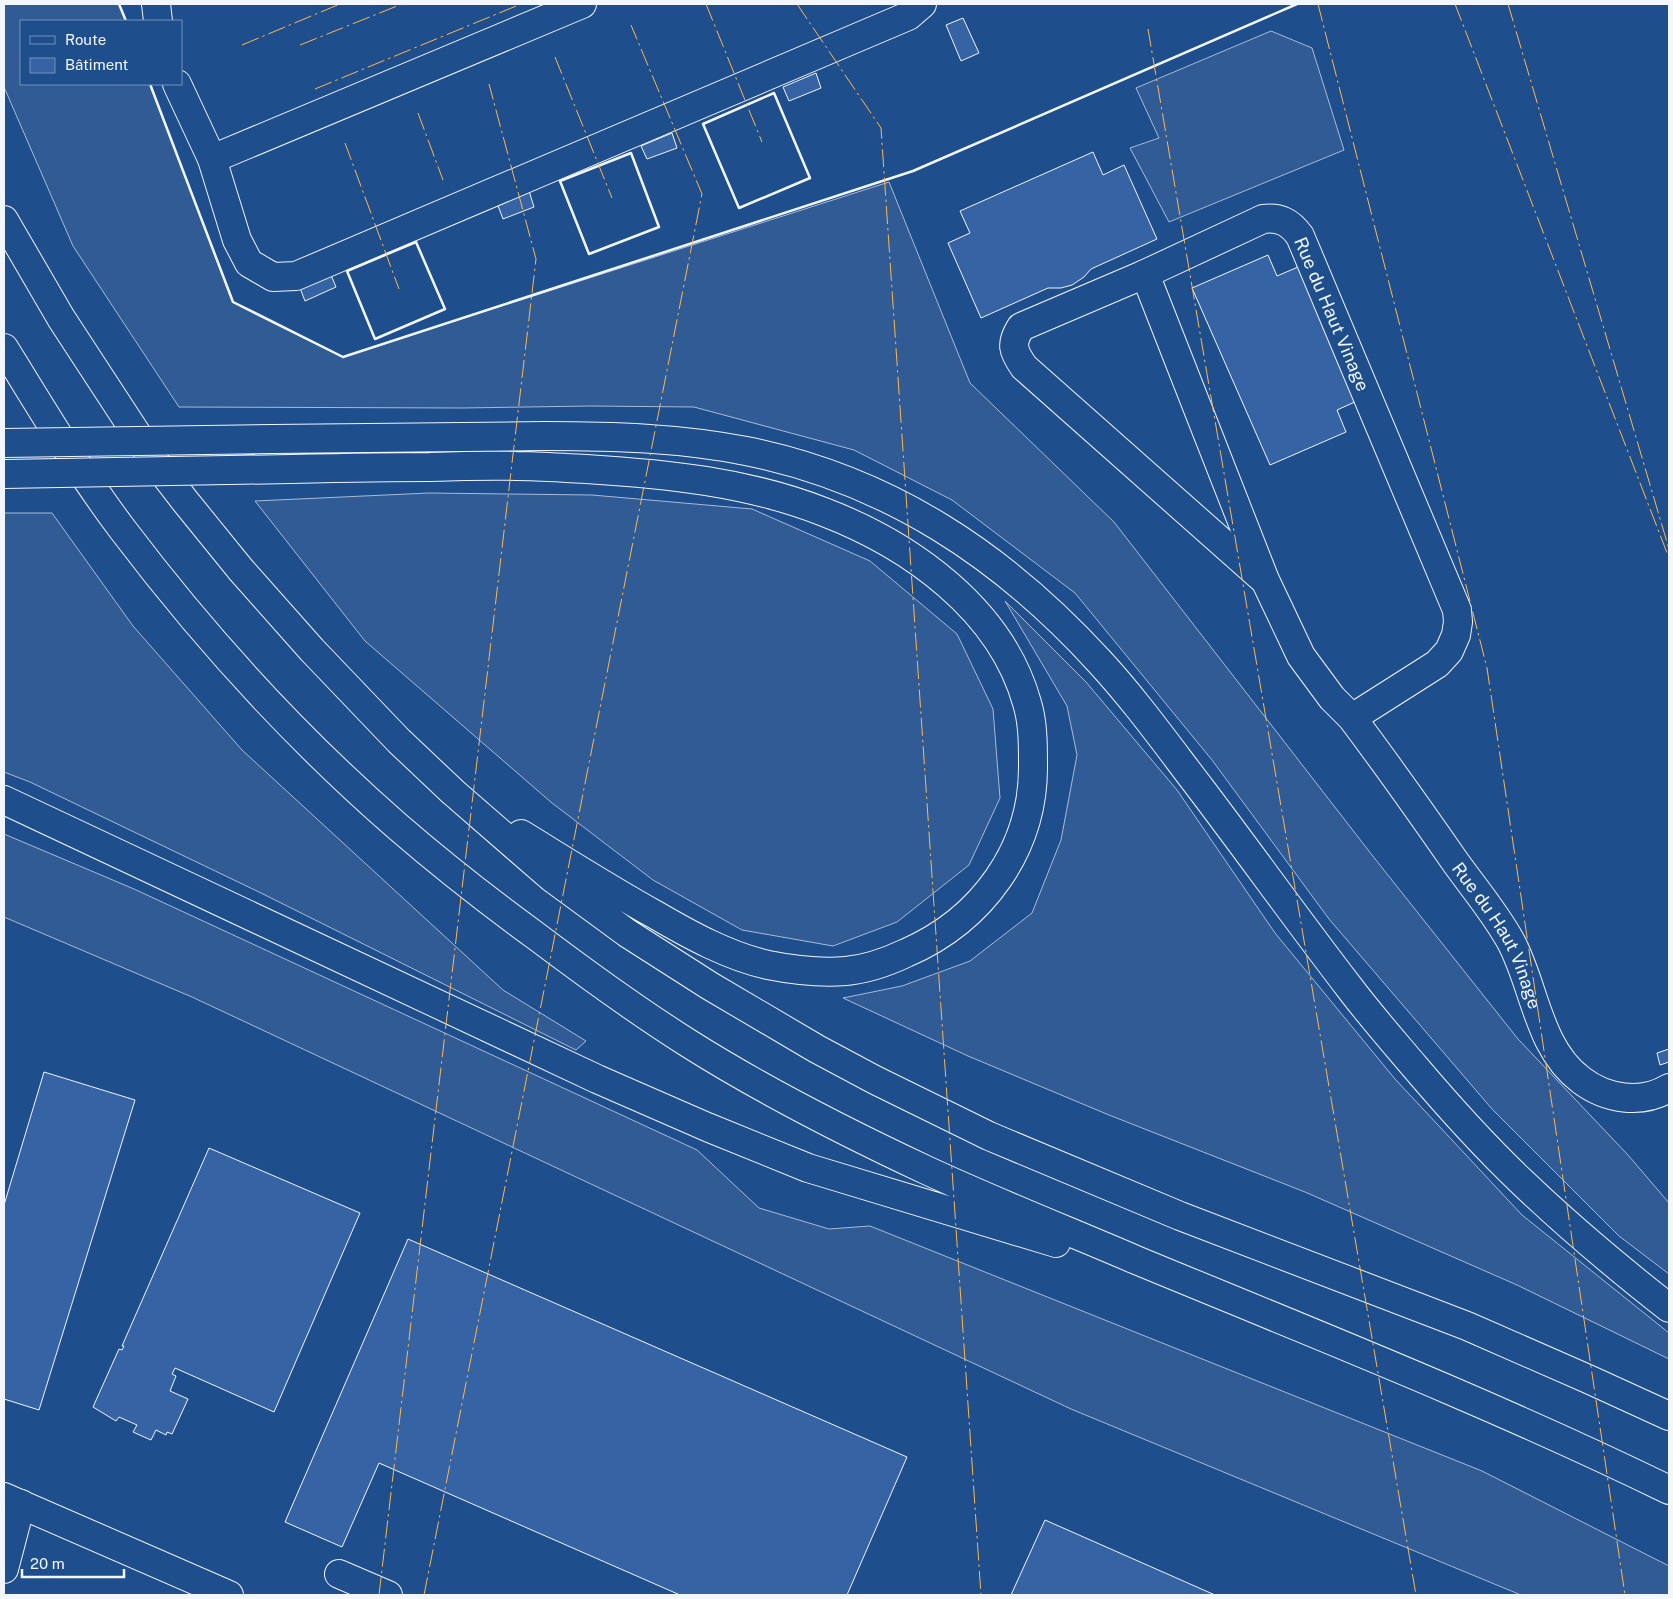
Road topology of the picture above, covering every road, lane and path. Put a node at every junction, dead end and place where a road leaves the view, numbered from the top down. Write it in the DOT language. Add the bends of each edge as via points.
graph roads {
  1 [pos="156,4"];
  2 [pos="582,4"];
  3 [pos="922,4"];
  4 [pos="158,20"];
  5 [pos="177,85"];
  6 [pos="212,159"];
  7 [pos="4,220"];
  8 [pos="1145,274"];
  9 [pos="4,348"];
  10 [pos="4,443"];
  11 [pos="4,474"];
  12 [pos="1265,580"];
  13 [pos="1352,718"];
  14 [pos="453,792"];
  15 [pos="4,800"];
  16 [pos="1669,1088"];
  17 [pos="1206,1289"];
  18 [pos="1669,1308"];
  19 [pos="1669,1416"];
  20 [pos="1669,1490"];
  21 [pos="12,1500"];
  22 [pos="4,1569"];
  23 [pos="339,1574"];
  24 [pos="229,1595"];
  25 [pos="388,1595"];
  1 -- 4 [label="main road"];
  2 -- 6 [label="main road"];
  3 -- 6 [label="main road" via="908,16 296,276 273,277 249,263 236,240"];
  5 -- 6 [label="main road"];
  7 -- 14 [label="main road" via="61,318 155,462 185,501 312,650"];
  8 -- 12 [label="main road, Rue du Haut Vinage"];
  8 -- 12 [label="main road" via="1021,327 1015,336 1017,356 1024,367"];
  8 -- 13 [label="main road, Rue du Haut Vinage" via="1263,219 1284,221 1293,226 1300,236 1457,610 1456,635 1449,651 1437,664"];
  9 -- 17 [label="main road" via="120,526 206,632 313,747 395,824 457,876 626,1002 737,1072 927,1170"];
  10 -- 18 [label="main road, bridge" via="554,436 675,440 746,452 814,469 909,508 984,556 1074,634 1125,690 1351,990 1458,1116 1520,1181"];
  11 -- 14 [label="main road, bridge" via="514,466 628,472 715,482 797,502 852,524 902,550 959,595 984,622 1009,659 1027,703 1032,726 1034,778 1031,799 1023,828 1002,874 977,906 940,936 896,958 846,971 793,969 727,952 634,903"];
  12 -- 13 [label="main road, Rue du Haut Vinage" via="1301,656 1332,698"];
  13 -- 16 [label="main road, Rue du Haut Vinage" via="1510,940 1544,1028 1567,1067 1596,1090 1626,1098 1643,1098"];
  14 -- 19 [label="main road" via="552,878 663,957 875,1080 1053,1164 1467,1326"];
  15 -- 17 [label="main road" via="707,1127 808,1168"];
  17 -- 20 [label="main road" via="1537,1427"];
  21 -- 22 [label="main road"];
  21 -- 24 [label="main road"];
  23 -- 25 [label="main road"];
}
